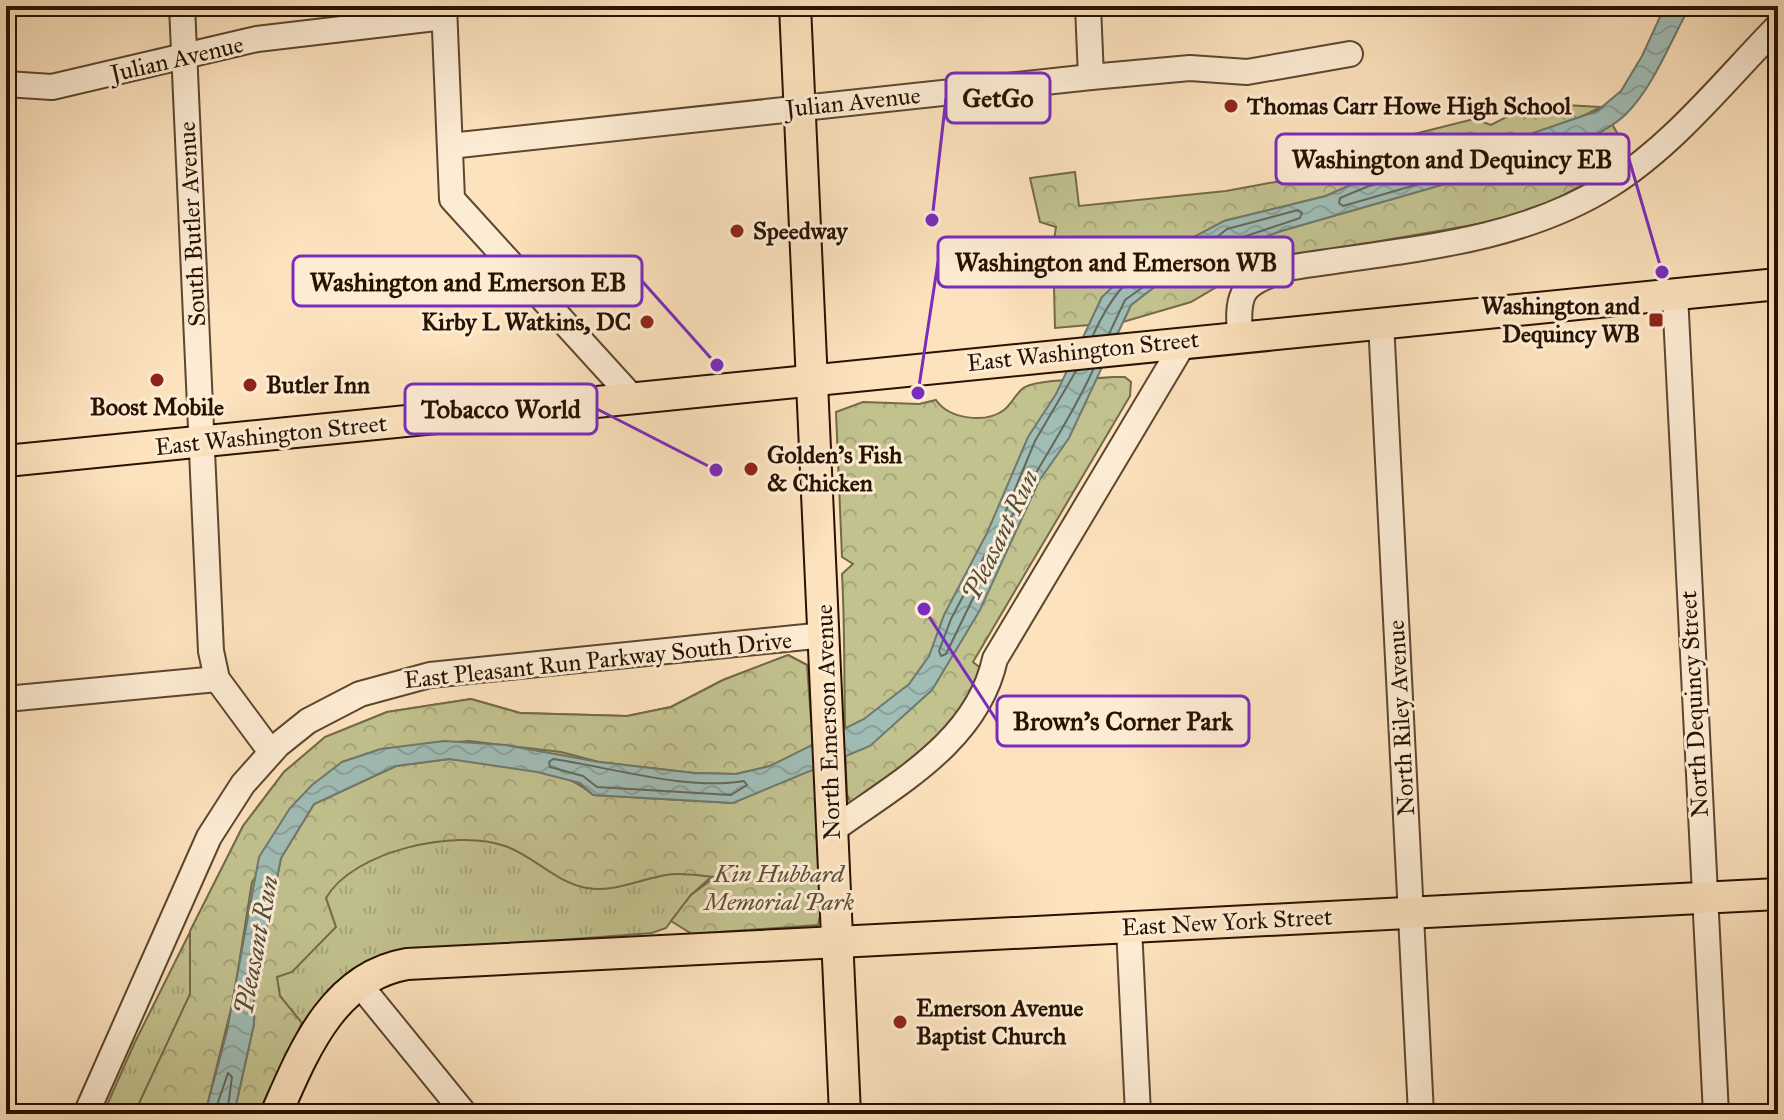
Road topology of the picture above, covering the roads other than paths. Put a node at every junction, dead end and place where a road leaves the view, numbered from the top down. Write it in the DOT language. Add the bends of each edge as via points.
graph roads {
  1 [pos="182,6"];
  2 [pos="795,6"];
  3 [pos="1088,6"];
  4 [pos="444,12"];
  5 [pos="1778,26"];
  6 [pos="1350,54"];
  7 [pos="185,57"];
  8 [pos="1091,77"];
  9 [pos="6,84"];
  10 [pos="799,107"];
  11 [pos="450,146"];
  12 [pos="1778,284"];
  13 [pos="1675,294"];
  14 [pos="1381,322"];
  15 [pos="1240,336"];
  16 [pos="1185,341"];
  17 [pos="812,378"];
  18 [pos="633,398"];
  19 [pos="202,442"];
  20 [pos="6,461"];
  21 [pos="825,635"];
  22 [pos="217,679"];
  23 [pos="6,699"];
  24 [pos="271,752"];
  25 [pos="833,830"];
  26 [pos="1778,894"];
  27 [pos="1704,897"];
  28 [pos="1411,913"];
  29 [pos="1129,927"];
  30 [pos="837,940"];
  31 [pos="360,985"];
  32 [pos="86,1114"];
  33 [pos="276,1114"];
  34 [pos="465,1114"];
  35 [pos="845,1114"];
  36 [pos="1138,1114"];
  37 [pos="1421,1114"];
  38 [pos="1716,1114"];
  1 -- 7 [label="street, South Butler Avenue"];
  2 -- 10 [label="main road, North Emerson Avenue"];
  3 -- 8 [label="street"];
  4 -- 7 [label="street, Julian Avenue" via="257,39"];
  4 -- 11 [label="street"];
  5 -- 15 [label="street" via="1668,138 1610,185 1557,214 1501,232 1287,268 1261,278 1241,293"];
  6 -- 8 [label="street, Julian Avenue" via="1247,72 1190,68"];
  7 -- 9 [label="street, Julian Avenue" via="52,87"];
  7 -- 19 [label="street, South Butler Avenue"];
  8 -- 10 [label="street, Julian Avenue"];
  10 -- 11 [label="street, Julian Avenue"];
  10 -- 17 [label="main road, North Emerson Avenue"];
  11 -- 18 [label="street" via="452,199"];
  12 -- 13 [label="main road, East Washington Street"];
  13 -- 14 [label="main road, East Washington Street"];
  13 -- 27 [label="street, North Dequincy Street"];
  14 -- 15 [label="main road, East Washington Street"];
  14 -- 28 [label="street, North Riley Avenue"];
  15 -- 16 [label="main road, East Washington Street"];
  16 -- 17 [label="main road, East Washington Street"];
  16 -- 25 [label="street" via="995,659 990,685 966,722 911,776"];
  17 -- 18 [label="main road, East Washington Street"];
  17 -- 21 [label="main road, North Emerson Avenue"];
  18 -- 19 [label="main road, East Washington Street"];
  19 -- 20 [label="main road, East Washington Street"];
  19 -- 22 [label="street, South Butler Avenue" via="211,651"];
  21 -- 24 [label="street, East Pleasant Run Parkway South Drive" via="412,678 333,706"];
  21 -- 25 [label="main road, North Emerson Avenue"];
  22 -- 23 [label="street"];
  22 -- 24 [label="street"];
  24 -- 32 [label="street, East Pleasant Run Parkway South Drive" via="230,800 209,837"];
  25 -- 30 [label="main road, North Emerson Avenue"];
  26 -- 27 [label="main road, East New York Street"];
  27 -- 28 [label="main road, East New York Street"];
  27 -- 38 [label="street, North Dequincy Street"];
  28 -- 29 [label="main road, East New York Street"];
  28 -- 37 [label="street, North Riley Avenue"];
  29 -- 30 [label="main road, East New York Street"];
  29 -- 36 [label="street"];
  30 -- 31 [label="main road, East New York Street" via="423,962 389,968"];
  30 -- 35 [label="main road, North Emerson Avenue"];
  31 -- 33 [label="main road, East New York Street" via="318,1026"];
  31 -- 34 [label="street"];
}
